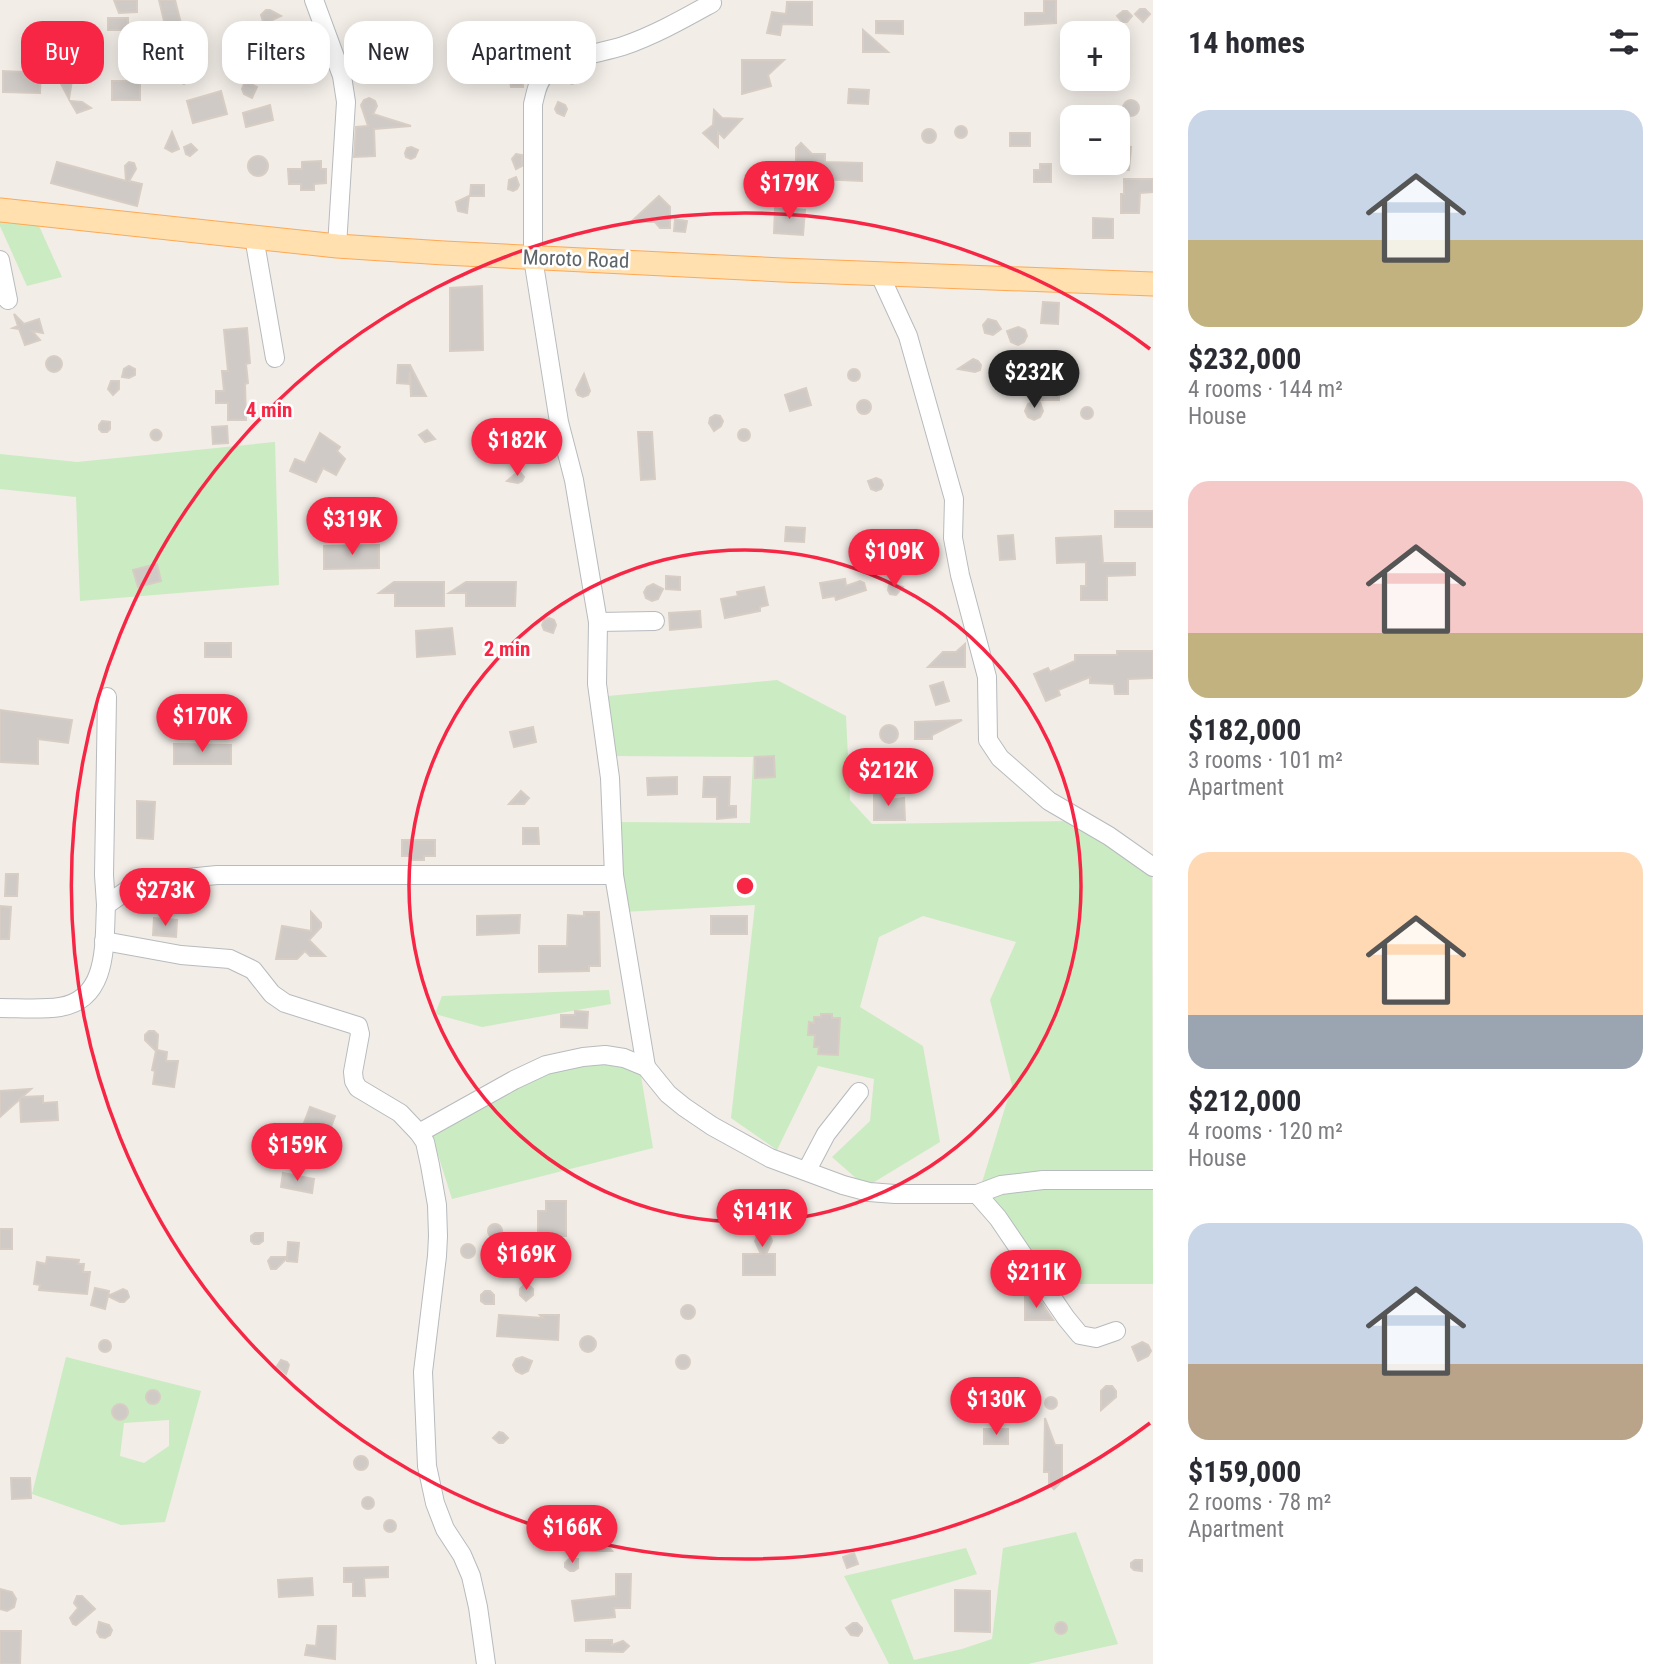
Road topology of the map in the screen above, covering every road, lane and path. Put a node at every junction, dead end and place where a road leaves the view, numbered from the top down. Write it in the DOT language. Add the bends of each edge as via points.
graph roads {
  1 [pos="314,0"];
  2 [pos="712,3"];
  3 [pos="0,210"];
  4 [pos="254,237"];
  5 [pos="337,246"];
  6 [pos="533,258"];
  7 [pos="0,261"];
  8 [pos="879,273"];
  9 [pos="1153,284"];
  10 [pos="8,300"];
  11 [pos="275,359"];
  12 [pos="655,621"];
  13 [pos="598,622"];
  14 [pos="107,697"];
  15 [pos="1153,867"];
  16 [pos="614,875"];
  17 [pos="106,905"];
  18 [pos="104,942"];
  19 [pos="0,1008"];
  20 [pos="646,1067"];
  21 [pos="859,1092"];
  22 [pos="419,1133"];
  23 [pos="807,1170"];
  24 [pos="1153,1180"];
  25 [pos="976,1194"];
  26 [pos="1116,1331"];
  27 [pos="486,1664"];
  1 -- 5 [label="street" via="342,76 346,102"];
  2 -- 6 [label="street" via="659,32 580,57 542,76 533,104"];
  3 -- 4 [label="main road, Moroto Road"];
  4 -- 5 [label="main road, Moroto Road"];
  4 -- 11 [label="street"];
  5 -- 6 [label="main road, Moroto Road"];
  6 -- 8 [label="main road, Moroto Road"];
  6 -- 13 [label="street"];
  7 -- 10 [label="street"];
  8 -- 9 [label="main road, Moroto Road"];
  8 -- 15 [label="street" via="908,336 954,499 953,538 987,677 988,740 1000,758 1049,802"];
  12 -- 13 [label="street"];
  13 -- 16 [label="street" via="597,684 610,778"];
  14 -- 17 [label="street"];
  16 -- 17 [label="street" via="217,875 148,882"];
  16 -- 20 [label="street"];
  17 -- 18 [label="street"];
  18 -- 19 [label="street" via="102,966 85,998 58,1007"];
  18 -- 22 [label="street" via="230,959 253,970 285,1003 358,1026 354,1081 400,1113"];
  20 -- 22 [label="street" via="606,1055 546,1065"];
  20 -- 23 [label="street" via="668,1094 712,1126 770,1157"];
  21 -- 23 [label="street" via="826,1134"];
  22 -- 27 [label="street" via="430,1165 437,1216 437,1256 423,1372 428,1466 445,1529 471,1576"];
  23 -- 25 [label="street" via="869,1192"];
  24 -- 25 [label="street" via="1043,1180 1001,1185"];
  25 -- 26 [label="street" via="1080,1335 1096,1338"];
}
